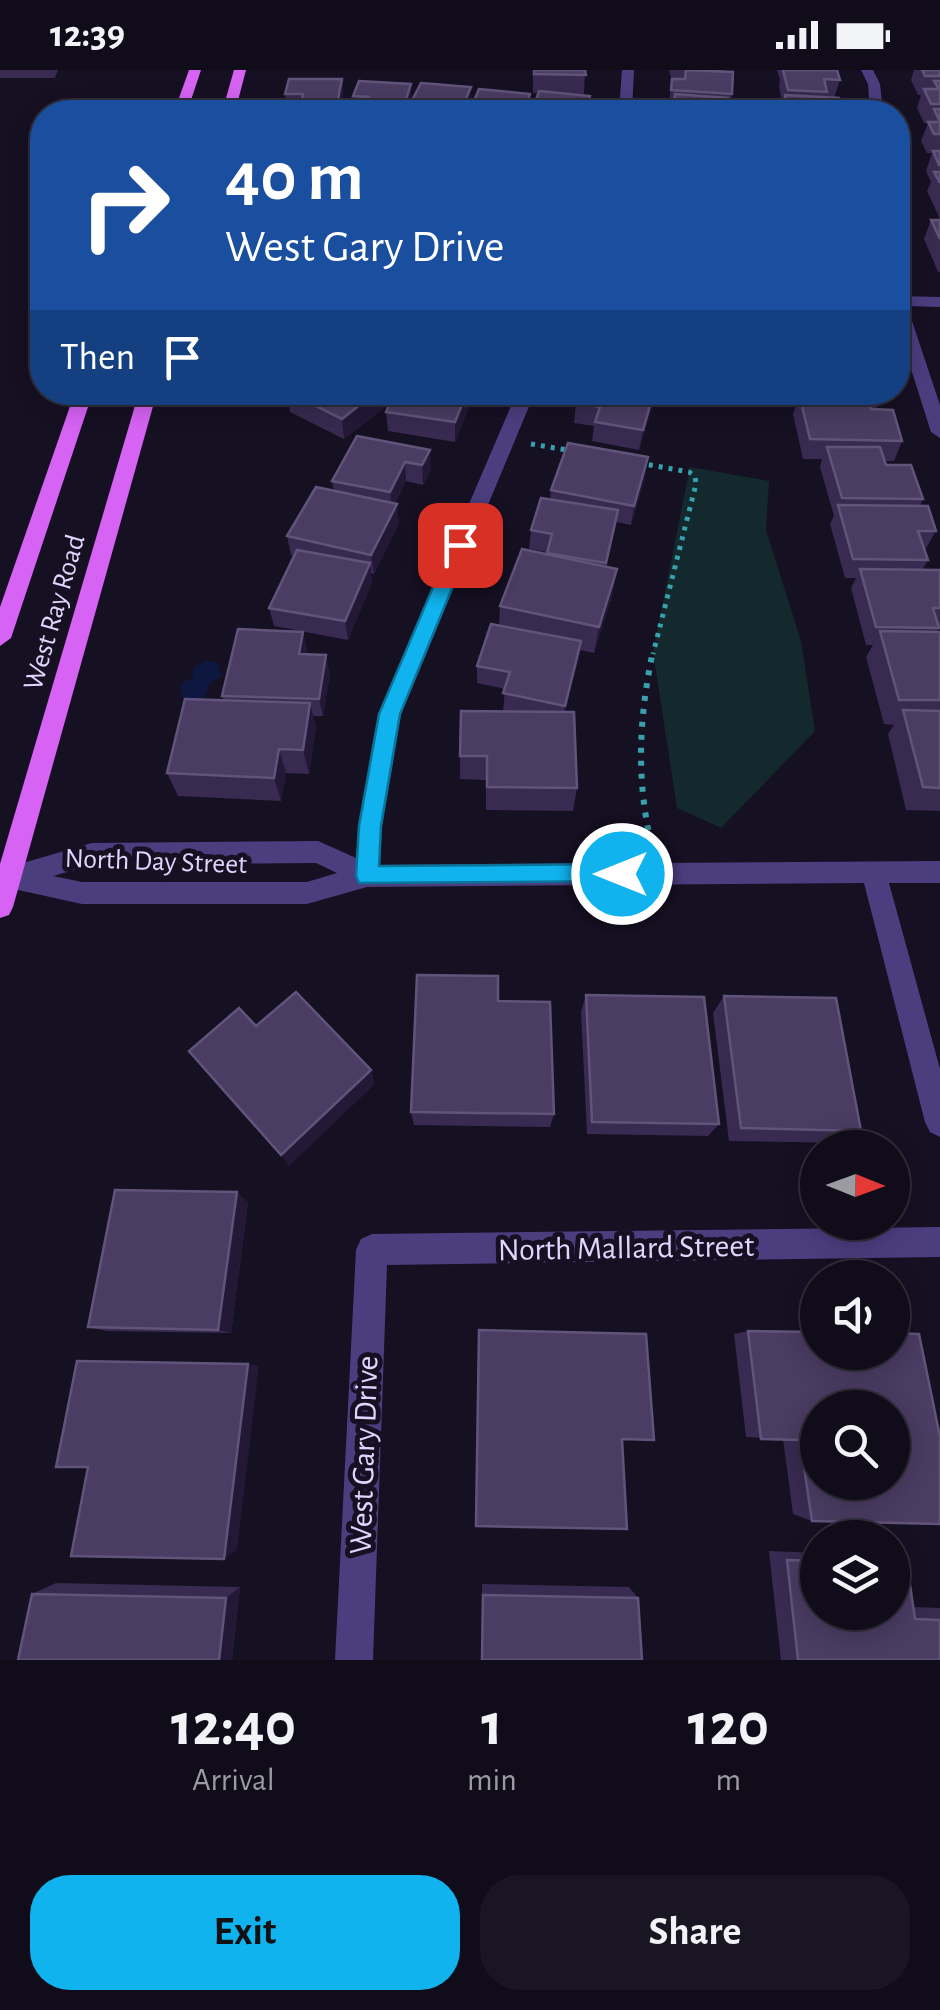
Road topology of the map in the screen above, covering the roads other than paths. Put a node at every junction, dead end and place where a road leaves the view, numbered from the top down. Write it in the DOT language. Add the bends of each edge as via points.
graph roads {
  1 [pos="194,70"];
  2 [pos="240,70"];
  3 [pos="628,70"];
  4 [pos="867,70"];
  5 [pos="184,100"];
  6 [pos="231,100"];
  7 [pos="627,100"];
  8 [pos="875,100"];
  9 [pos="940,302"];
  10 [pos="910,303"];
  11 [pos="910,340"];
  12 [pos="80,405"];
  13 [pos="144,405"];
  14 [pos="520,405"];
  15 [pos="940,432"];
  16 [pos="0,638"];
  17 [pos="873,872"];
  18 [pos="940,872"];
  19 [pos="367,876"];
  20 [pos="8,878"];
  21 [pos="0,907"];
  22 [pos="940,1122"];
  23 [pos="940,1242"];
  24 [pos="372,1250"];
  25 [pos="354,1660"];
  1 -- 5 [label="main road"];
  2 -- 6 [label="main road"];
  3 -- 7 [label="street"];
  4 -- 8 [label="street"];
  9 -- 10 [label="street"];
  11 -- 15 [label="street"];
  12 -- 16 [label="main road, West Ray Road"];
  13 -- 20 [label="main road, West Ray Road"];
  14 -- 19 [label="street" via="390,714"];
  17 -- 18 [label="street, North Day Street"];
  17 -- 19 [label="street, North Day Street"];
  17 -- 22 [label="street"];
  19 -- 20 [label="street, North Day Street" via="307,893 82,893"];
  19 -- 20 [label="street, North Day Street" via="318,852 300,852 92,854"];
  20 -- 21 [label="main road, West Ray Road"];
  23 -- 24 [label="street, North Mallard Street"];
  24 -- 25 [label="street, West Gary Drive"];
}
